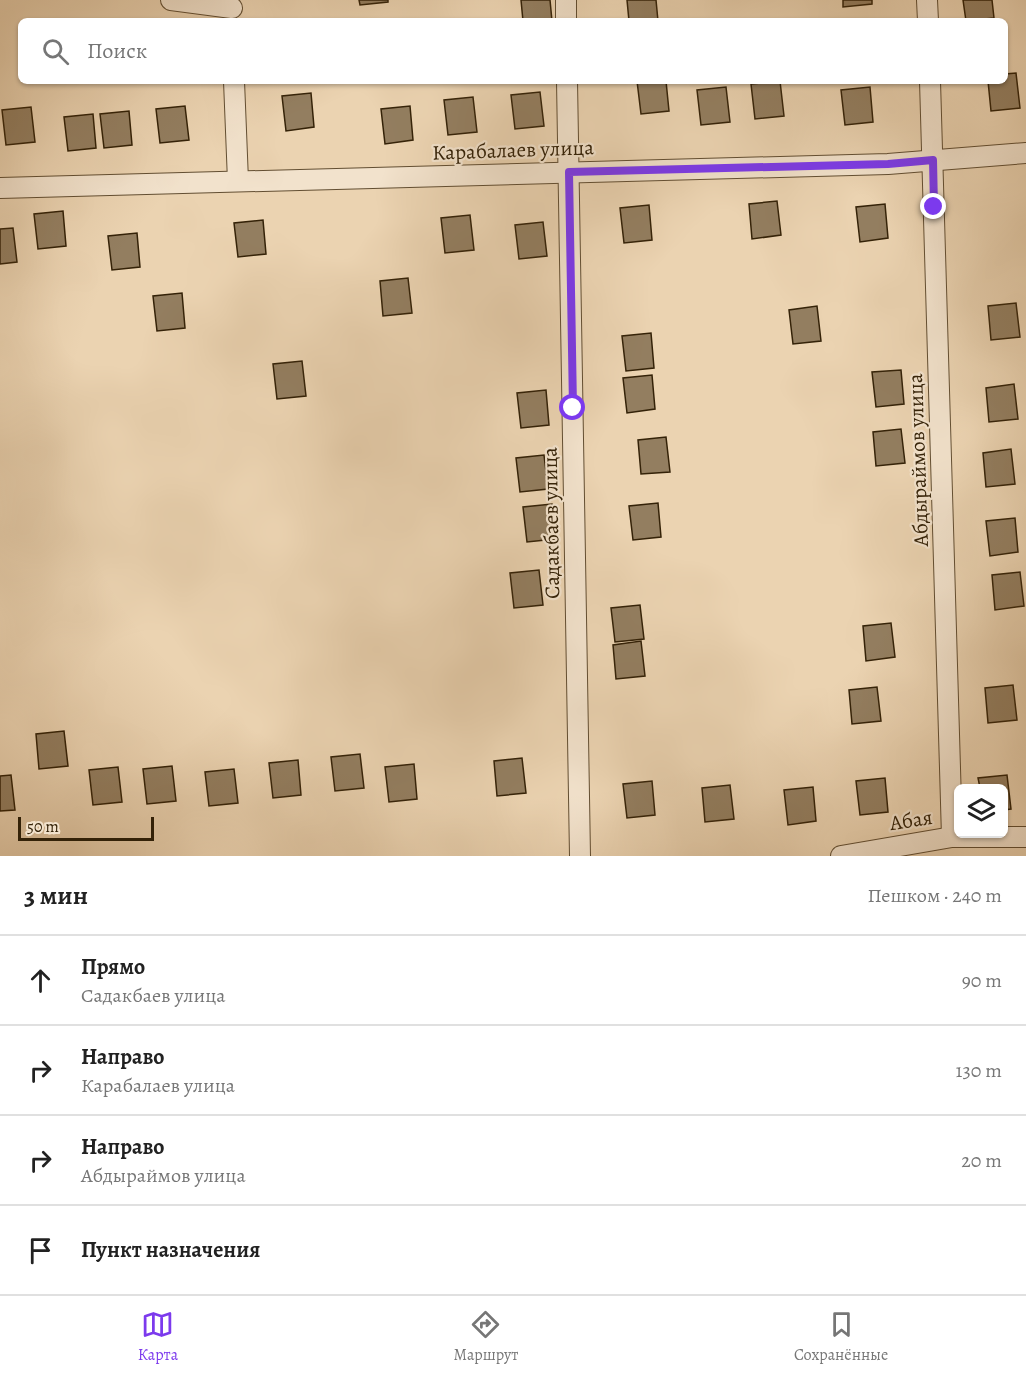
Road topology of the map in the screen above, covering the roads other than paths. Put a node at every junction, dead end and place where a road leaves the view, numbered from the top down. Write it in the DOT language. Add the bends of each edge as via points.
graph roads {
  1 [pos="171,0"];
  2 [pos="566,0"];
  3 [pos="927,0"];
  4 [pos="232,10"];
  5 [pos="566,18"];
  6 [pos="928,18"];
  7 [pos="234,84"];
  8 [pos="567,84"];
  9 [pos="930,84"];
  10 [pos="1026,153"];
  11 [pos="933,160"];
  12 [pos="569,172"];
  13 [pos="238,181"];
  14 [pos="0,188"];
  15 [pos="952,837"];
  16 [pos="1026,837"];
  17 [pos="580,856"];
  18 [pos="841,856"];
  1 -- 4 [label="street"];
  2 -- 5 [label="street"];
  3 -- 6 [label="street"];
  7 -- 13 [label="street"];
  8 -- 12 [label="street, Садакбаев улица"];
  9 -- 11 [label="street, Абдыраймов улица"];
  10 -- 11 [label="street, Карабалаев улица"];
  11 -- 12 [label="street, Карабалаев улица"];
  11 -- 15 [label="street, Абдыраймов улица"];
  12 -- 13 [label="street, Карабалаев улица"];
  12 -- 17 [label="street, Садакбаев улица"];
  13 -- 14 [label="street, Карабалаев улица"];
  15 -- 16 [label="street, Абая"];
  15 -- 18 [label="street, Абая"];
}
